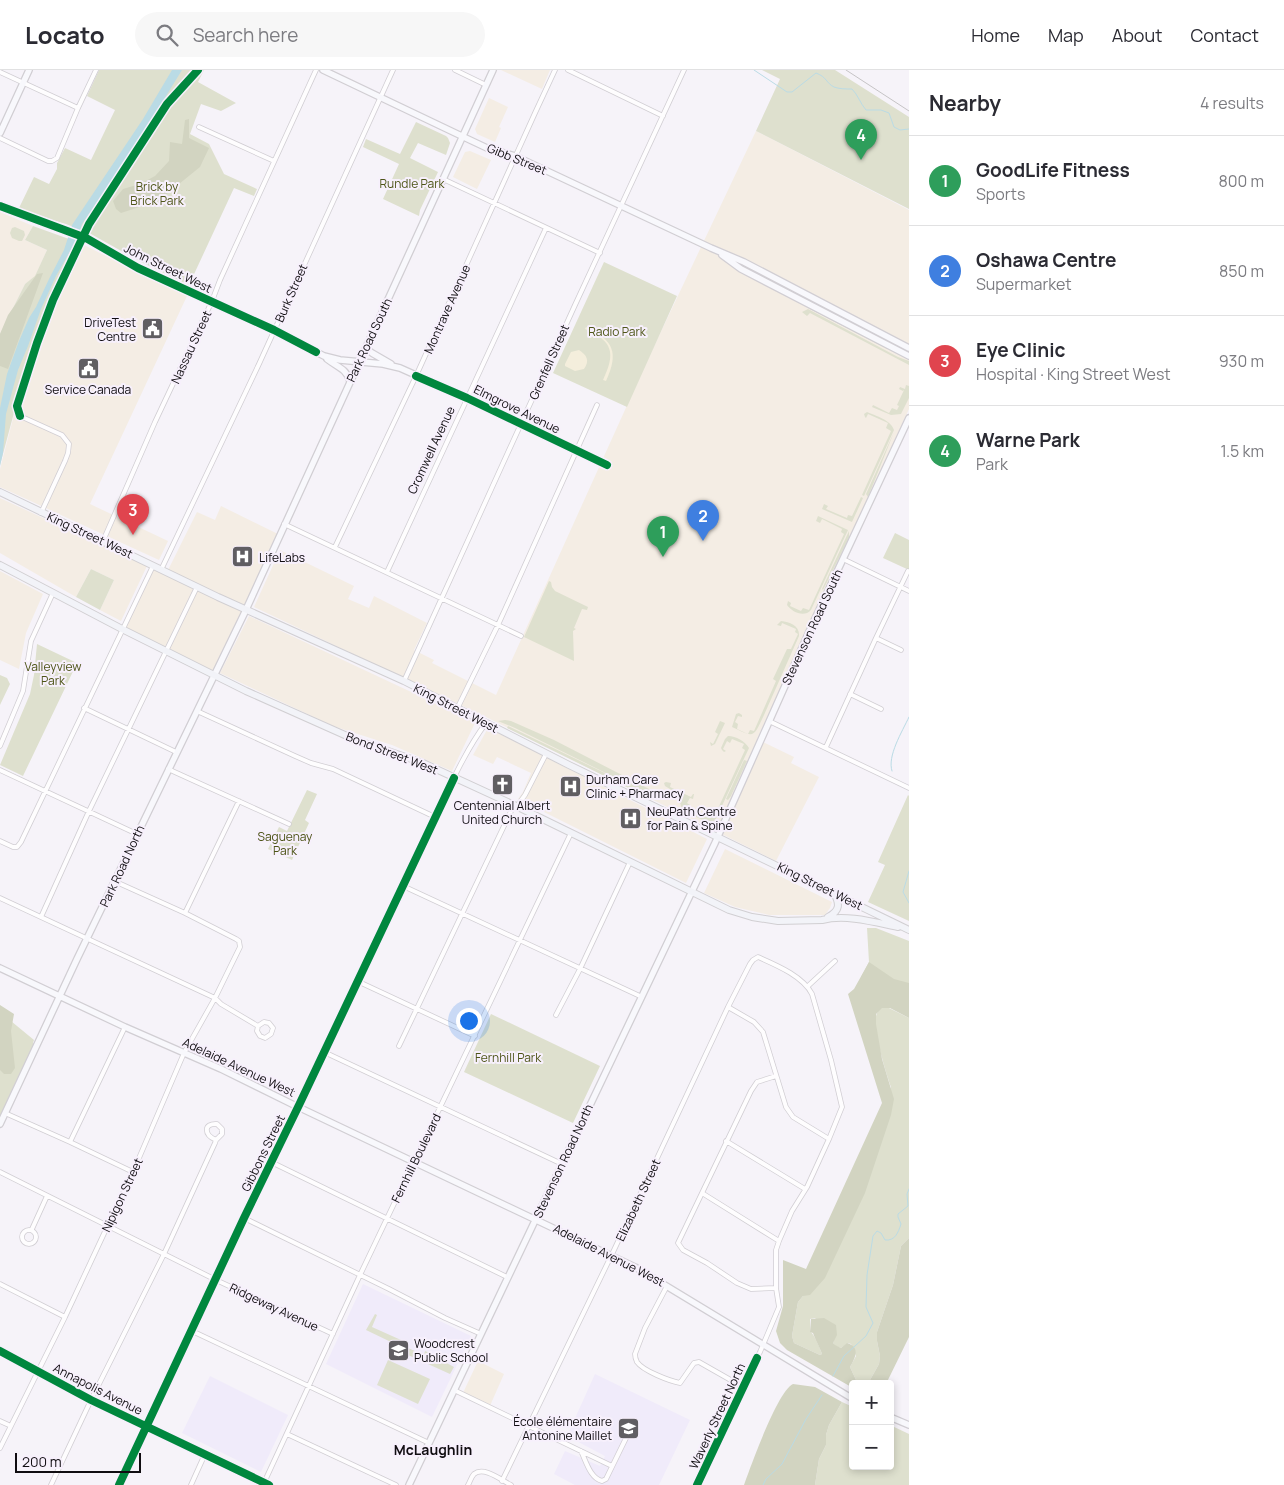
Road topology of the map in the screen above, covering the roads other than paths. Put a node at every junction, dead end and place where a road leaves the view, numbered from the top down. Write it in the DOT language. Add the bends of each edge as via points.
graph roads {
  1 [pos="29,70"];
  2 [pos="96,70"];
  3 [pos="316,70"];
  4 [pos="323,70"];
  5 [pos="393,70"];
  6 [pos="456,70"];
  7 [pos="493,70"];
  8 [pos="555,70"];
  9 [pos="568,70"];
  10 [pos="684,70"];
  11 [pos="0,72"];
  12 [pos="23,83"];
  13 [pos="486,85"];
  14 [pos="380,97"];
  15 [pos="78,108"];
  16 [pos="663,116"];
  17 [pos="199,127"];
  18 [pos="0,133"];
  19 [pos="462,137"];
  20 [pos="0,138"];
  21 [pos="515,156"];
  22 [pos="274,161"];
  23 [pos="443,179"];
  24 [pos="494,203"];
  25 [pos="0,206"];
  26 [pos="622,206"];
  27 [pos="546,228"];
  28 [pos="711,248"];
  29 [pos="600,253"];
  30 [pos="212,301"];
  31 [pos="274,330"];
  32 [pos="366,348"];
  33 [pos="909,348"];
  34 [pos="324,356"];
  35 [pos="909,356"];
  36 [pos="359,362"];
  37 [pos="400,368"];
  38 [pos="416,376"];
  39 [pos="350,381"];
  40 [pos="467,398"];
  41 [pos="597,405"];
  42 [pos="20,416"];
  43 [pos="909,418"];
  44 [pos="521,424"];
  45 [pos="577,450"];
  46 [pos="607,465"];
  47 [pos="0,492"];
  48 [pos="41,513"];
  49 [pos="284,524"];
  50 [pos="103,541"];
  51 [pos="336,547"];
  52 [pos="843,559"];
  53 [pos="0,565"];
  54 [pos="153,566"];
  55 [pos="161,570"];
  56 [pos="908,571"];
  57 [pos="388,572"];
  58 [pos="197,587"];
  59 [pos="901,587"];
  60 [pos="909,591"];
  61 [pos="53,594"];
  62 [pos="441,598"];
  63 [pos="246,609"];
  64 [pos="498,625"];
  65 [pos="122,629"];
  66 [pos="522,636"];
  67 [pos="876,638"];
  68 [pos="901,650"];
  69 [pos="166,651"];
  70 [pos="214,675"];
  71 [pos="404,681"];
  72 [pos="850,694"];
  73 [pos="84,708"];
  74 [pos="457,709"];
  75 [pos="881,709"];
  76 [pos="197,711"];
  77 [pos="769,721"];
  78 [pos="486,723"];
  79 [pos="129,729"];
  80 [pos="0,746"];
  81 [pos="826,747"];
  82 [pos="176,752"];
  83 [pos="546,754"];
  84 [pos="168,769"];
  85 [pos="0,770"];
  86 [pos="454,778"];
  87 [pos="909,788"];
  88 [pos="45,790"];
  89 [pos="239,801"];
  90 [pos="515,806"];
  91 [pos="89,811"];
  92 [pos="435,818"];
  93 [pos="289,824"];
  94 [pos="571,833"];
  95 [pos="137,834"];
  96 [pos="718,837"];
  97 [pos="0,841"];
  98 [pos="630,862"];
  99 [pos="114,881"];
  100 [pos="403,886"];
  101 [pos="691,892"];
  102 [pos="833,892"];
  103 [pos="0,898"];
  104 [pos="185,914"];
  105 [pos="463,914"];
  106 [pos="41,917"];
  107 [pos="822,920"];
  108 [pos="909,930"];
  109 [pos="87,939"];
  110 [pos="520,941"];
  111 [pos="835,961"];
  112 [pos="0,968"];
  113 [pos="580,969"];
  114 [pos="357,980"];
  115 [pos="808,986"];
  116 [pos="60,996"];
  117 [pos="642,997"];
  118 [pos="216,998"];
  119 [pos="728,1007"];
  120 [pos="416,1009"];
  121 [pos="556,1015"];
  122 [pos="258,1026"];
  123 [pos="125,1027"];
  124 [pos="475,1036"];
  125 [pos="399,1046"];
  126 [pos="324,1052"];
  127 [pos="184,1053"];
  128 [pos="776,1076"];
  129 [pos="298,1107"];
  130 [pos="440,1108"];
  131 [pos="5,1113"];
  132 [pos="0,1124"];
  133 [pos="829,1139"];
  134 [pos="216,1140"];
  135 [pos="726,1141"];
  136 [pos="70,1142"];
  137 [pos="271,1162"];
  138 [pos="414,1162"];
  139 [pos="562,1164"];
  140 [pos="0,1172"];
  141 [pos="133,1172"];
  142 [pos="805,1189"];
  143 [pos="702,1193"];
  144 [pos="47,1196"];
  145 [pos="244,1218"];
  146 [pos="387,1218"];
  147 [pos="536,1219"];
  148 [pos="108,1225"];
  149 [pos="32,1230"];
  150 [pos="779,1241"];
  151 [pos="164,1254"];
  152 [pos="612,1255"];
  153 [pos="360,1275"];
  154 [pos="507,1277"];
  155 [pos="216,1280"];
  156 [pos="0,1284"];
  157 [pos="668,1285"];
  158 [pos="776,1288"];
  159 [pos="65,1317"];
  160 [pos="192,1331"];
  161 [pos="333,1334"];
  162 [pos="481,1334"];
  163 [pos="763,1344"];
  164 [pos="0,1351"];
  165 [pos="38,1372"];
  166 [pos="309,1387"];
  167 [pos="743,1387"];
  168 [pos="454,1390"];
  169 [pos="849,1397"];
  170 [pos="91,1400"];
  171 [pos="894,1419"];
  172 [pos="0,1421"];
  173 [pos="909,1425"];
  174 [pos="10,1426"];
  175 [pos="147,1426"];
  176 [pos="528,1426"];
  177 [pos="287,1434"];
  178 [pos="628,1434"];
  179 [pos="428,1443"];
  180 [pos="0,1448"];
  181 [pos="581,1450"];
  182 [pos="205,1454"];
  183 [pos="612,1466"];
  184 [pos="502,1481"];
  185 [pos="263,1484"];
  186 [pos="51,1485"];
  187 [pos="119,1485"];
  188 [pos="190,1485"];
  189 [pos="269,1485"];
  190 [pos="396,1485"];
  191 [pos="409,1485"];
  192 [pos="468,1485"];
  193 [pos="511,1485"];
  194 [pos="696,1485"];
  1 -- 12 [label="main road"];
  2 -- 15 [label="street"];
  3 -- 22 [label="street, Nassau Street"];
  4 -- 14 [label="main road, Gibb Street"];
  5 -- 14 [label="street, Burk Street"];
  6 -- 13 [label="street"];
  7 -- 13 [label="main road, Park Road South"];
  8 -- 21 [label="street, Montrave Avenue"];
  9 -- 16 [label="street"];
  10 -- 16 [label="street, Grenfell Street"];
  11 -- 12 [label="street"];
  12 -- 15 [label="street"];
  12 -- 18 [label="main road"];
  13 -- 19 [label="main road, Park Road South"];
  14 -- 19 [label="main road, Gibb Street"];
  14 -- 31 [label="street, Burk Street"];
  15 -- 20 [label="street" via="55,160 48,160"];
  16 -- 26 [label="street, Grenfell Street"];
  17 -- 22 [label="street"];
  19 -- 21 [label="main road, Gibb Street"];
  19 -- 23 [label="main road, Park Road South"];
  21 -- 24 [label="street, Montrave Avenue"];
  21 -- 26 [label="main road, Gibb Street"];
  22 -- 30 [label="street, Nassau Street"];
  23 -- 24 [label="street"];
  23 -- 32 [label="main road, Park Road South"];
  24 -- 27 [label="street"];
  24 -- 38 [label="street, Montrave Avenue"];
  25 -- 30 [label="main road, John Street West" via="86,238 138,268"];
  26 -- 28 [label="main road, Gibb Street"];
  26 -- 29 [label="street, Grenfell Street"];
  27 -- 29 [label="street"];
  27 -- 40 [label="street, Cromwell Avenue"];
  28 -- 33 [label="main road, Gibb Street"];
  28 -- 35 [label="main road, Gibb Street" via="741,269"];
  29 -- 44 [label="street, Grenfell Street"];
  30 -- 31 [label="main road, John Street West"];
  30 -- 50 [label="street, Nassau Street"];
  31 -- 34 [label="main road, John Street West"];
  31 -- 55 [label="street, Burk Street"];
  32 -- 36 [label="main road, Park Road South"];
  32 -- 37 [label="main road"];
  34 -- 36 [label="main road, John Street West"];
  34 -- 39 [label="main road" via="347,372"];
  36 -- 37 [label="main road, Elmgrove Avenue"];
  36 -- 39 [label="main road, Park Road South"];
  37 -- 38 [label="main road, Elmgrove Avenue"];
  38 -- 40 [label="main road, Elmgrove Avenue"];
  38 -- 51 [label="street, Montrave Avenue"];
  39 -- 49 [label="main road, Park Road South"];
  40 -- 44 [label="main road, Elmgrove Avenue"];
  40 -- 57 [label="street, Cromwell Avenue"];
  41 -- 45 [label="street"];
  42 -- 48 [label="street" via="62,435 69,444 64,463"];
  43 -- 52 [label="main road, Stevenson Road South"];
  44 -- 45 [label="main road, Elmgrove Avenue"];
  44 -- 62 [label="street, Grenfell Street"];
  45 -- 46 [label="main road, Elmgrove Avenue"];
  45 -- 64 [label="street"];
  47 -- 48 [label="main road, King Street West"];
  48 -- 50 [label="main road, King Street West"];
  49 -- 51 [label="street"];
  49 -- 63 [label="main road, Park Road South"];
  50 -- 54 [label="main road, King Street West"];
  51 -- 57 [label="street"];
  52 -- 59 [label="street"];
  52 -- 77 [label="main road, Stevenson Road South"];
  53 -- 61 [label="main road, Bond Street West"];
  54 -- 55 [label="main road, King Street West"];
  54 -- 65 [label="street"];
  55 -- 58 [label="main road, King Street West"];
  56 -- 59 [label="street"];
  57 -- 62 [label="street"];
  58 -- 63 [label="main road, King Street West"];
  58 -- 69 [label="street"];
  59 -- 60 [label="street"];
  59 -- 67 [label="street"];
  61 -- 65 [label="main road, Bond Street West"];
  61 -- 80 [label="street" via="31,641 23,691"];
  62 -- 64 [label="street"];
  62 -- 71 [label="street, Grenfell Street"];
  63 -- 70 [label="main road, Park Road North"];
  63 -- 71 [label="main road, King Street West"];
  64 -- 66 [label="street"];
  64 -- 74 [label="street"];
  65 -- 69 [label="main road, Bond Street West"];
  65 -- 73 [label="street"];
  67 -- 68 [label="street"];
  67 -- 72 [label="street"];
  69 -- 70 [label="main road, Bond Street West"];
  69 -- 79 [label="street"];
  70 -- 76 [label="main road, Park Road North"];
  70 -- 86 [label="main road, Bond Street West" via="356,740"];
  71 -- 74 [label="main road, King Street West"];
  72 -- 75 [label="street"];
  72 -- 81 [label="street"];
  73 -- 79 [label="street"];
  73 -- 88 [label="street"];
  74 -- 78 [label="main road, King Street West"];
  76 -- 82 [label="main road, Park Road North"];
  76 -- 92 [label="street" via="313,764 333,769"];
  77 -- 81 [label="street"];
  77 -- 96 [label="main road, Stevenson Road South"];
  78 -- 83 [label="main road, King Street West"];
  78 -- 86 [label="street, Gibbons Street"];
  79 -- 82 [label="street"];
  79 -- 91 [label="street"];
  81 -- 87 [label="street"];
  82 -- 84 [label="main road, Park Road North"];
  83 -- 90 [label="street" via="525,795"];
  83 -- 96 [label="main road, King Street West"];
  84 -- 89 [label="street"];
  84 -- 95 [label="main road, Park Road North"];
  85 -- 88 [label="street"];
  86 -- 90 [label="main road, Bond Street West"];
  86 -- 92 [label="street, Gibbons Street"];
  88 -- 91 [label="street"];
  88 -- 97 [label="street" via="20,845 13,847"];
  89 -- 93 [label="street"];
  89 -- 104 [label="street"];
  90 -- 94 [label="main road, Bond Street West"];
  90 -- 105 [label="street"];
  91 -- 95 [label="street"];
  91 -- 106 [label="street"];
  92 -- 100 [label="street, Gibbons Street"];
  94 -- 98 [label="main road, Bond Street West"];
  94 -- 110 [label="street, Fernhill Boulevard"];
  95 -- 99 [label="main road, Park Road North"];
  96 -- 101 [label="main road, Stevenson Road North"];
  96 -- 102 [label="main road, King Street West"];
  98 -- 101 [label="main road, Bond Street West"];
  98 -- 113 [label="street"];
  99 -- 104 [label="street"];
  99 -- 109 [label="main road, Park Road North"];
  100 -- 105 [label="street"];
  100 -- 114 [label="street, Gibbons Street"];
  101 -- 107 [label="main road, Bond Street West" via="752,917 778,921"];
  101 -- 117 [label="main road, Stevenson Road North"];
  102 -- 107 [label="main road" via="838,908"];
  102 -- 108 [label="main road, King Street West"];
  103 -- 106 [label="street"];
  104 -- 118 [label="street, Nipigon Street" via="239,941 240,947"];
  105 -- 110 [label="street"];
  105 -- 120 [label="street"];
  106 -- 109 [label="street"];
  107 -- 108 [label="main road, Bond Street West" via="852,919"];
  109 -- 116 [label="main road, Park Road North"];
  109 -- 118 [label="street"];
  110 -- 113 [label="street"];
  110 -- 124 [label="street, Fernhill Boulevard"];
  111 -- 115 [label="street"];
  112 -- 116 [label="main road, Adelaide Avenue West"];
  113 -- 117 [label="street"];
  113 -- 121 [label="street"];
  114 -- 120 [label="street"];
  114 -- 126 [label="street, Gibbons Street"];
  115 -- 119 [label="street, Elizabeth Street" via="797,976 758,958 753,960"];
  115 -- 133 [label="street, Waverly Street North" via="842,1107"];
  116 -- 123 [label="main road, Adelaide Avenue West"];
  116 -- 131 [label="main road, Park Road North"];
  117 -- 139 [label="main road, Stevenson Road North"];
  118 -- 122 [label="street"];
  118 -- 127 [label="street, Nipigon Street"];
  119 -- 128 [label="street" via="754,1022 763,1032"];
  119 -- 152 [label="street, Elizabeth Street"];
  120 -- 124 [label="street"];
  120 -- 125 [label="street"];
  122 -- 122 [label="street" via="260,1036 265,1038 271,1034 273,1028 269,1024 264,1022"];
  123 -- 127 [label="main road, Adelaide Avenue West"];
  123 -- 136 [label="street"];
  124 -- 130 [label="street, Fernhill Boulevard"];
  126 -- 129 [label="street, Gibbons Street"];
  126 -- 130 [label="street"];
  127 -- 129 [label="main road, Adelaide Avenue West"];
  127 -- 141 [label="street, Nipigon Street"];
  128 -- 133 [label="street" via="786,1107 793,1117"];
  128 -- 135 [label="street" via="757,1082"];
  129 -- 137 [label="street, Gibbons Street"];
  129 -- 138 [label="main road, Adelaide Avenue West"];
  130 -- 138 [label="street, Fernhill Boulevard"];
  130 -- 139 [label="street"];
  131 -- 132 [label="main road, Park Road North"];
  131 -- 136 [label="street"];
  133 -- 142 [label="street, Waverly Street North"];
  134 -- 134 [label="street" via="222,1132 220,1125 215,1123 208,1126 207,1131"];
  134 -- 151 [label="street"];
  135 -- 142 [label="street"];
  135 -- 143 [label="street"];
  136 -- 141 [label="street"];
  137 -- 145 [label="street, Gibbons Street"];
  137 -- 146 [label="street"];
  138 -- 146 [label="street, Fernhill Boulevard"];
  138 -- 147 [label="main road, Adelaide Avenue West"];
  139 -- 147 [label="main road, Stevenson Road North"];
  140 -- 144 [label="street, Ridgeway Avenue"];
  141 -- 148 [label="street, Nipigon Street"];
  142 -- 150 [label="street, Waverly Street North"];
  143 -- 150 [label="street"];
  143 -- 158 [label="street" via="678,1243 737,1283 751,1289"];
  144 -- 148 [label="street, Ridgeway Avenue"];
  144 -- 149 [label="street"];
  145 -- 153 [label="street"];
  145 -- 155 [label="street, Gibbons Street"];
  146 -- 153 [label="street, Fernhill Boulevard"];
  146 -- 154 [label="street"];
  147 -- 152 [label="main road, Adelaide Avenue West"];
  147 -- 154 [label="main road, Stevenson Road North"];
  148 -- 151 [label="street, Ridgeway Avenue"];
  148 -- 159 [label="street, Nipigon Street"];
  149 -- 149 [label="street" via="22,1235 26,1244 36,1239 36,1232"];
  150 -- 158 [label="street, Waverly Street North"];
  151 -- 155 [label="street, Ridgeway Avenue"];
  151 -- 170 [label="street"];
  152 -- 157 [label="main road, Adelaide Avenue West"];
  152 -- 176 [label="street, Elizabeth Street"];
  153 -- 161 [label="street, Fernhill Boulevard"];
  153 -- 162 [label="street"];
  154 -- 162 [label="main road, Stevenson Road North"];
  155 -- 160 [label="street, Gibbons Street"];
  155 -- 161 [label="street, Ridgeway Avenue"];
  156 -- 159 [label="street"];
  157 -- 163 [label="main road, Adelaide Avenue West"];
  157 -- 167 [label="street" via="634,1354 638,1363 680,1383 694,1363 699,1362"];
  158 -- 163 [label="street, Waverly Street North" via="779,1307"];
  159 -- 165 [label="street, Nipigon Street"];
  160 -- 166 [label="street"];
  160 -- 175 [label="street, Gibbons Street"];
  161 -- 166 [label="street, Fernhill Boulevard"];
  162 -- 168 [label="main road, Stevenson Road North"];
  163 -- 167 [label="street, Waverly Street North"];
  163 -- 169 [label="main road, Adelaide Avenue West"];
  164 -- 165 [label="street, Annapolis Avenue"];
  165 -- 170 [label="street, Annapolis Avenue"];
  165 -- 174 [label="street, Nipigon Street"];
  166 -- 177 [label="street, Fernhill Boulevard"];
  166 -- 179 [label="street"];
  167 -- 194 [label="street, Waverly Street North"];
  168 -- 176 [label="street"];
  168 -- 179 [label="main road, Stevenson Road North"];
  170 -- 175 [label="street, Annapolis Avenue"];
  170 -- 186 [label="street"];
  171 -- 173 [label="main road"];
  172 -- 174 [label="street"];
  174 -- 180 [label="street, Nipigon Street"];
  175 -- 182 [label="street, Annapolis Avenue"];
  175 -- 187 [label="street, Gibbons Street"];
  176 -- 181 [label="street"];
  176 -- 184 [label="street, Elizabeth Street"];
  177 -- 185 [label="street, Fernhill Boulevard"];
  177 -- 190 [label="street"];
  178 -- 183 [label="street"];
  179 -- 191 [label="main road, Stevenson Road North"];
  181 -- 183 [label="street"];
  181 -- 183 [label="street" via="596,1479 606,1479"];
  182 -- 185 [label="street, Annapolis Avenue"];
  182 -- 188 [label="street"];
  184 -- 192 [label="street" via="484,1471 473,1475"];
  184 -- 193 [label="street"];
  185 -- 189 [label="street, Annapolis Avenue"];
}
